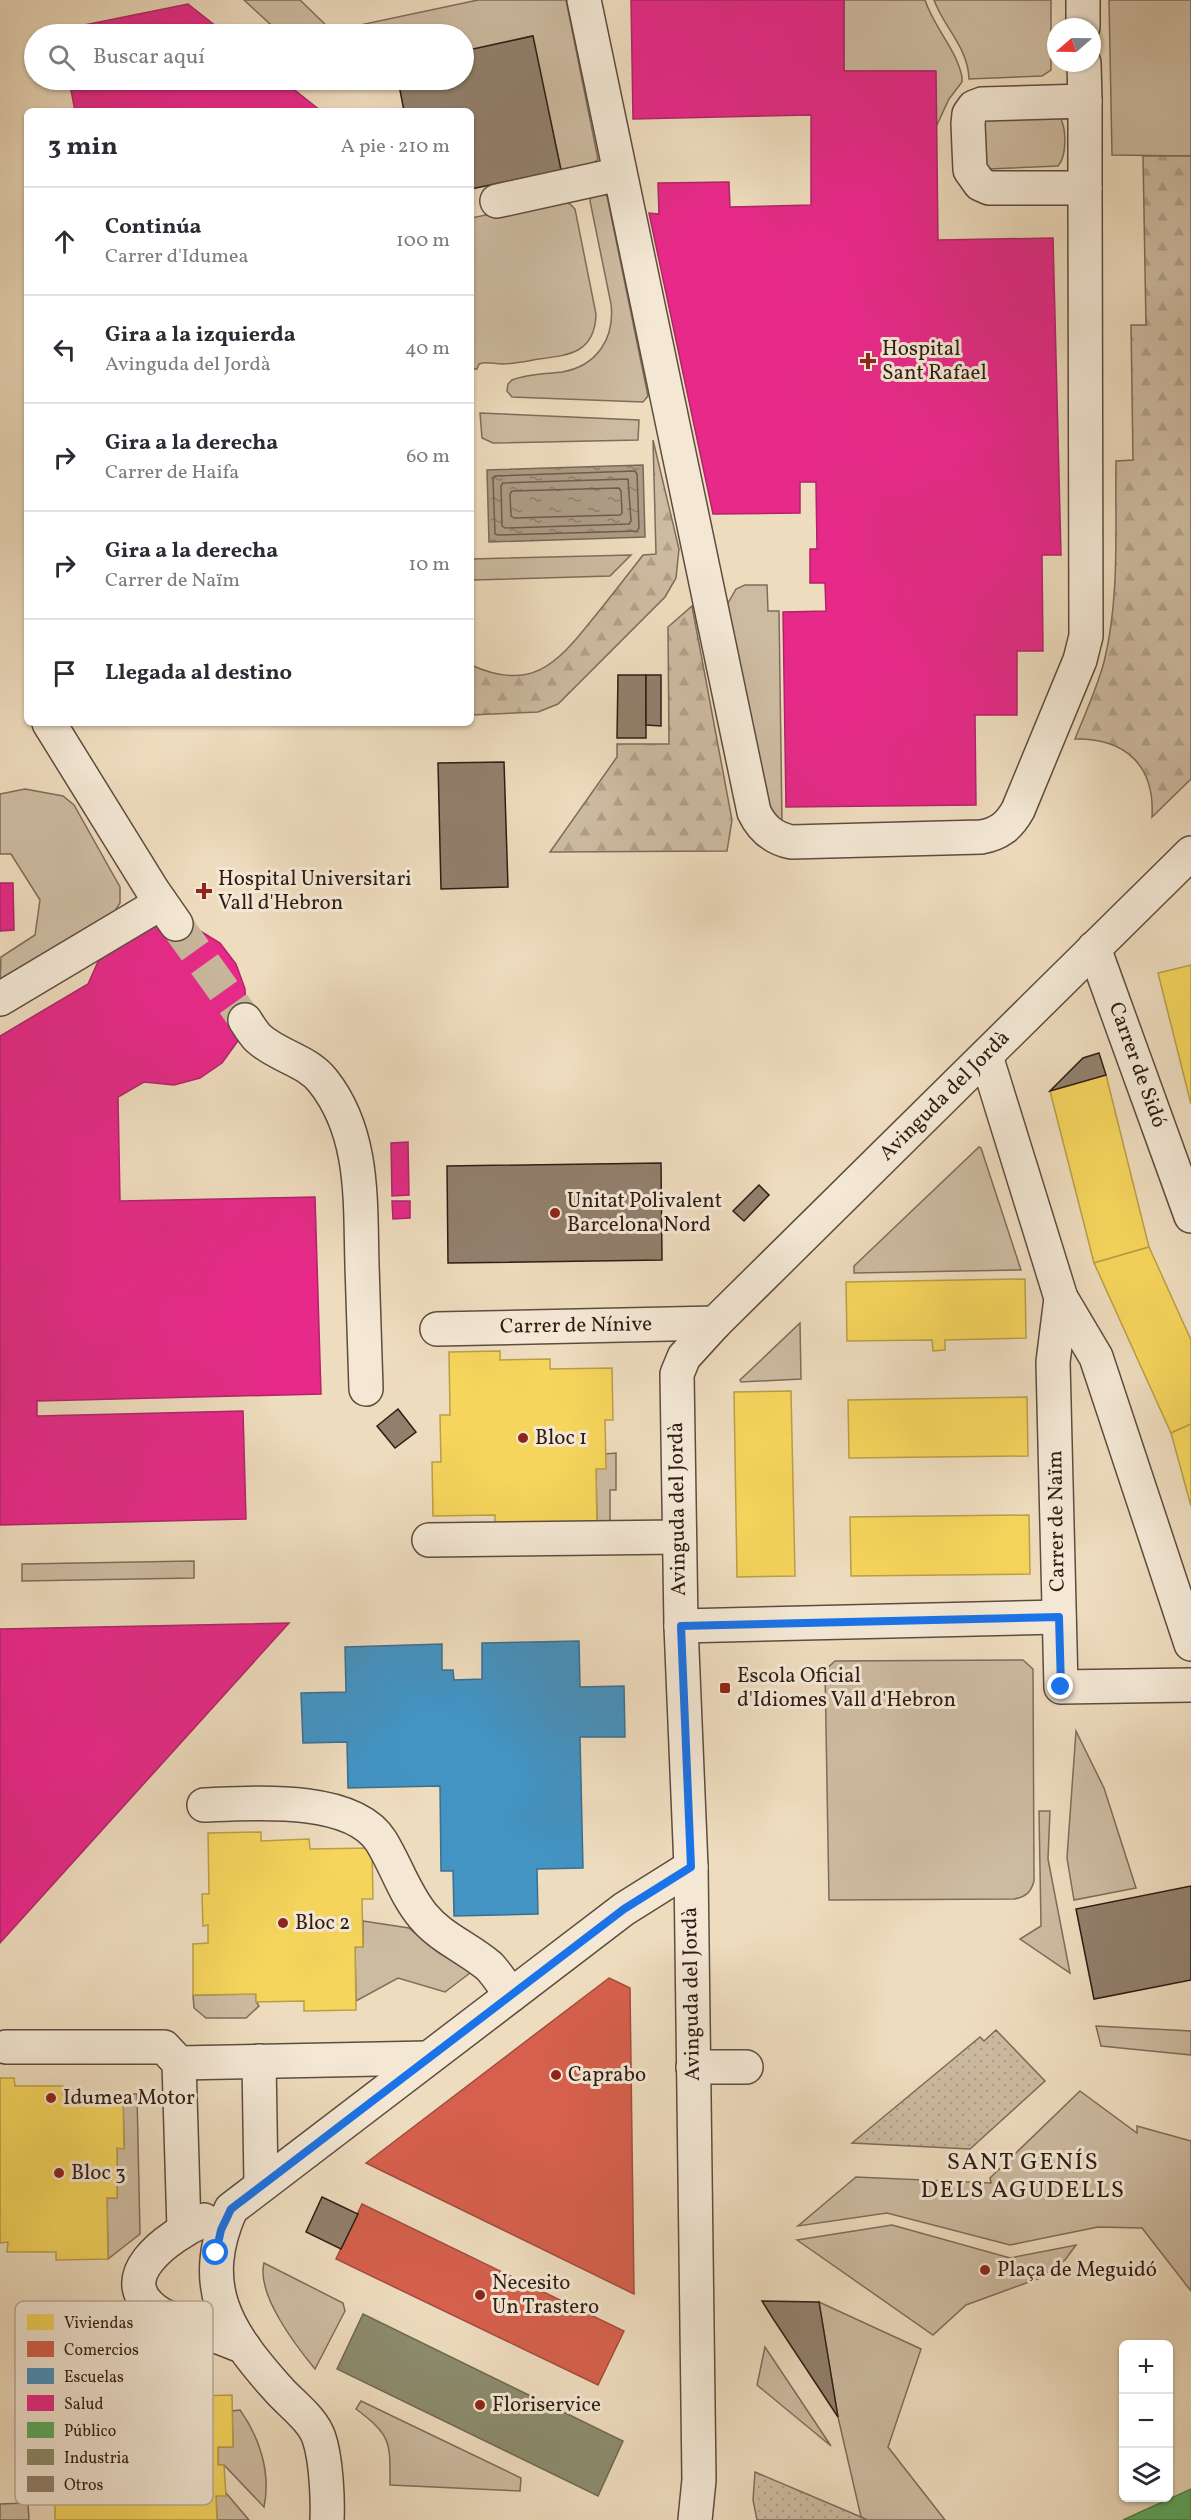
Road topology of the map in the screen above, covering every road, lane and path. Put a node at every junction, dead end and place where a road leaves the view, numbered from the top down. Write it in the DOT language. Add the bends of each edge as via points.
graph roads {
  1 [pos="584,0"];
  2 [pos="1083,0"];
  3 [pos="1083,18"];
  4 [pos="1084,72"];
  5 [pos="1085,101"];
  6 [pos="620,174"];
  7 [pos="1085,188"];
  8 [pos="498,201"];
  9 [pos="52,726"];
  10 [pos="1191,853"];
  11 [pos="1094,948"];
  12 [pos="0,999"];
  13 [pos="245,1020"];
  14 [pos="986,1056"];
  15 [pos="1191,1215"];
  16 [pos="1061,1298"];
  17 [pos="715,1323"];
  18 [pos="436,1329"];
  19 [pos="366,1389"];
  20 [pos="679,1537"];
  21 [pos="429,1540"];
  22 [pos="1059,1617"];
  23 [pos="681,1626"];
  24 [pos="1191,1644"];
  25 [pos="1191,1685"];
  26 [pos="204,1805"];
  27 [pos="691,1867"];
  28 [pos="511,1995"];
  29 [pos="6,2048"];
  30 [pos="428,2058"];
  31 [pos="259,2061"];
  32 [pos="179,2063"];
  33 [pos="693,2067"];
  34 [pos="746,2067"];
  35 [pos="261,2184"];
  36 [pos="231,2209"];
  37 [pos="183,2229"];
  38 [pos="146,2301"];
  39 [pos="213,2335"];
  40 [pos="244,2347"];
  41 [pos="327,2520"];
  42 [pos="695,2520"];
  1 -- 6 [label="street"];
  2 -- 3 [label="street"];
  4 -- 5 [label="street"];
  5 -- 7 [label="street"];
  5 -- 7 [label="street" via="982,104 969,114 968,124 970,170 980,184 989,188"];
  6 -- 7 [label="street" via="754,812 770,833 791,842 981,837 1002,830 1018,810 1080,660 1086,636"];
  6 -- 8 [label="street"];
  9 -- 12 [label="street" via="169,914"];
  10 -- 11 [label="street, Avinguda del Jordà"];
  11 -- 14 [label="street, Avinguda del Jordà"];
  11 -- 15 [label="street, Carrer de Sidó"];
  13 -- 19 [label="street" via="259,1039 322,1079 350,1133 359,1175"];
  14 -- 16 [label="street, Carrer de Naïm"];
  14 -- 17 [label="street, Avinguda del Jordà"];
  16 -- 22 [label="street, Carrer de Naïm" via="1053,1362"];
  16 -- 24 [label="street, Carrer de Naïm" via="1096,1357"];
  17 -- 18 [label="street, Carrer de Nínive"];
  17 -- 20 [label="street, Avinguda del Jordà" via="684,1357 677,1374"];
  20 -- 21 [label="street"];
  20 -- 23 [label="street, Avinguda del Jordà"];
  22 -- 23 [label="street"];
  22 -- 25 [label="street, Carrer de Naïm" via="1061,1687"];
  23 -- 27 [label="street, Avinguda del Jordà"];
  26 -- 28 [label="street" via="269,1802 344,1812 359,1819 381,1840 406,1892 423,1916 490,1967"];
  27 -- 28 [label="street" via="624,1909"];
  27 -- 33 [label="street, Avinguda del Jordà"];
  28 -- 30 [label="street"];
  29 -- 32 [label="street" via="164,2047"];
  30 -- 31 [label="street"];
  30 -- 35 [label="street"];
  31 -- 32 [label="street"];
  31 -- 35 [label="street"];
  32 -- 37 [label="street"];
  33 -- 34 [label="street"];
  33 -- 42 [label="street, Avinguda del Jordà" via="699,2480"];
  35 -- 36 [label="street"];
  36 -- 37 [label="street"];
  36 -- 40 [label="street" via="221,2230 215,2276 220,2302"];
  37 -- 38 [label="street" via="143,2265 140,2276"];
  39 -- 40 [label="street"];
  40 -- 41 [label="street" via="319,2437"];
}
